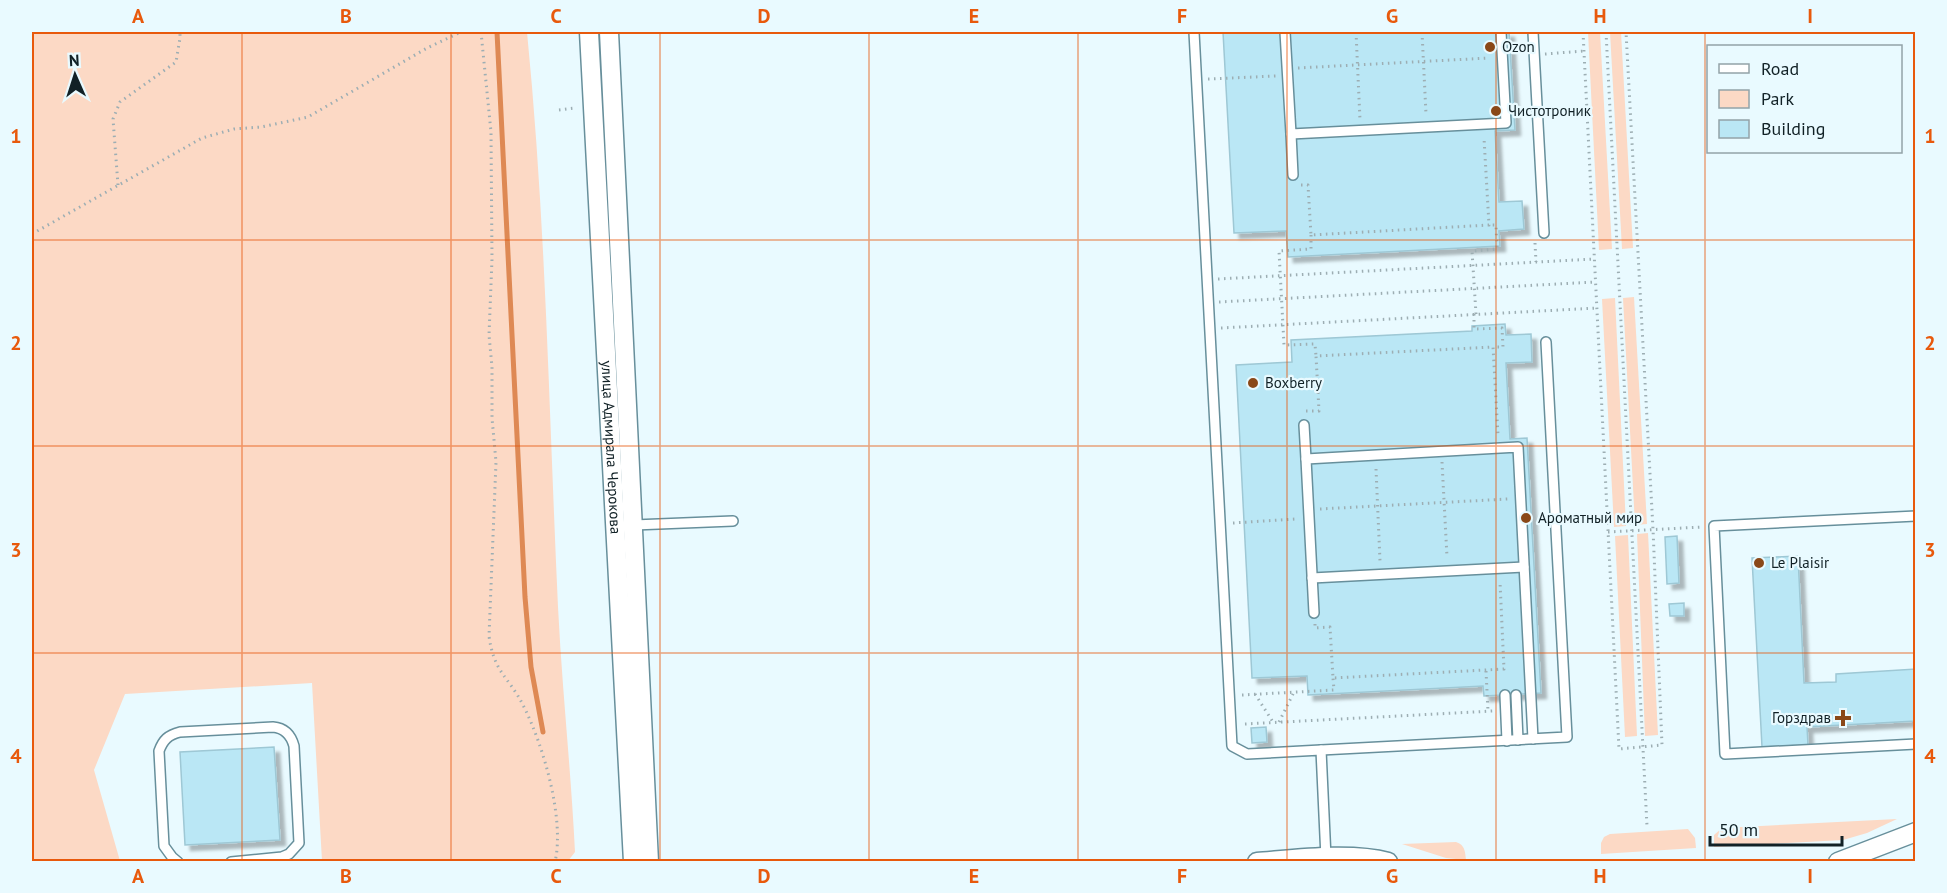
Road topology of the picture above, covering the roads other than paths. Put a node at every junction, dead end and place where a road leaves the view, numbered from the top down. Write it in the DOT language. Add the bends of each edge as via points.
graph roads {
  1 [pos="589,32"];
  2 [pos="609,32"];
  3 [pos="1194,32"];
  4 [pos="1285,32"];
  5 [pos="1501,32"];
  6 [pos="1533,32"];
  7 [pos="1291,134"];
  8 [pos="1293,175"];
  9 [pos="1544,233"];
  10 [pos="1546,342"];
  11 [pos="1304,425"];
  12 [pos="1306,459"];
  13 [pos="1916,516"];
  14 [pos="733,521"];
  15 [pos="634,525"];
  16 [pos="1524,567"];
  17 [pos="1312,578"];
  18 [pos="1314,613"];
  19 [pos="1504,695"];
  20 [pos="1516,695"];
  21 [pos="1533,739"];
  22 [pos="1518,740"];
  23 [pos="1507,741"];
  24 [pos="1916,744"];
  25 [pos="1321,750"];
  26 [pos="1916,831"];
  27 [pos="290,858"];
  28 [pos="1326,858"];
  29 [pos="178,861"];
  30 [pos="231,861"];
  31 [pos="633,861"];
  32 [pos="649,861"];
  33 [pos="1257,861"];
  34 [pos="1388,861"];
  35 [pos="1838,861"];
  1 -- 31 [label="street, улица Адмирала Черокова"];
  2 -- 15 [label="street, улица Адмирала Черокова"];
  3 -- 25 [label="lane" via="1232,746 1247,754"];
  4 -- 7 [label="lane"];
  5 -- 7 [label="lane" via="1506,123"];
  6 -- 9 [label="lane"];
  7 -- 8 [label="lane"];
  10 -- 21 [label="lane" via="1567,737"];
  11 -- 12 [label="lane"];
  12 -- 16 [label="lane" via="1518,447"];
  12 -- 17 [label="lane"];
  13 -- 24 [label="lane" via="1714,526 1725,754"];
  14 -- 15 [label="lane"];
  15 -- 32 [label="street, улица Адмирала Черокова"];
  16 -- 17 [label="lane"];
  16 -- 21 [label="lane"];
  17 -- 18 [label="lane"];
  19 -- 23 [label="lane"];
  20 -- 22 [label="lane"];
  21 -- 22 [label="lane"];
  22 -- 23 [label="lane"];
  23 -- 25 [label="lane"];
  25 -- 28 [label="lane"];
  26 -- 35 [label="street"];
  27 -- 29 [label="lane" via="299,843 294,746 290,735 273,727 180,732 166,737 159,751 164,846"];
  27 -- 30 [label="lane"];
  28 -- 33 [label="street"];
  28 -- 34 [label="street"];
}
